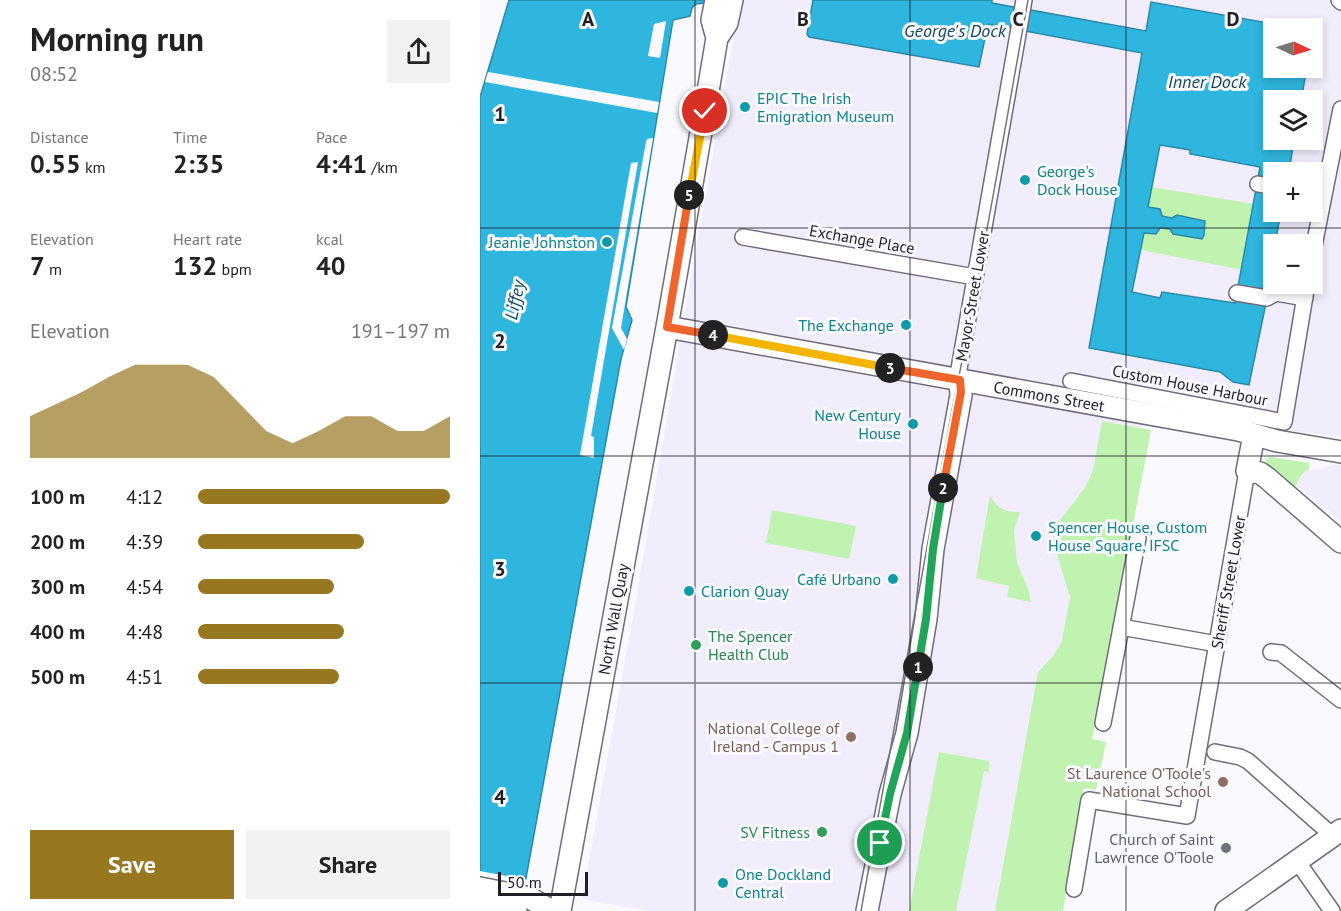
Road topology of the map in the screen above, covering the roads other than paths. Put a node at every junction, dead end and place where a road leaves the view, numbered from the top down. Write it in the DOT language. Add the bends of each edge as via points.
graph roads {
  1 [pos="1024,1"];
  2 [pos="724,2"];
  3 [pos="1341,110"];
  4 [pos="1323,180"];
  5 [pos="1258,184"];
  6 [pos="1263,185"];
  7 [pos="743,237"];
  8 [pos="975,277"];
  9 [pos="1237,293"];
  10 [pos="1274,294"];
  11 [pos="1305,294"];
  12 [pos="667,327"];
  13 [pos="960,380"];
  14 [pos="1071,381"];
  15 [pos="1254,435"];
  16 [pos="1341,452"];
  17 [pos="1247,471"];
  18 [pos="1138,538"];
  19 [pos="1341,542"];
  20 [pos="1121,627"];
  21 [pos="1217,644"];
  22 [pos="1271,652"];
  23 [pos="1341,700"];
  24 [pos="1103,723"];
  25 [pos="1215,752"];
  26 [pos="1337,833"];
  27 [pos="1298,861"];
  28 [pos="480,888"];
  29 [pos="1074,889"];
  30 [pos="480,905"];
  31 [pos="541,908"];
  32 [pos="867,911"];
  33 [pos="1227,911"];
  34 [pos="1332,911"];
  1 -- 8 [label="street, Mayor Street Lower"];
  2 -- 12 [label="street, North Wall Quay" via="727,23 717,38"];
  3 -- 4 [label="street"];
  5 -- 6 [label="street"];
  7 -- 8 [label="street, Exchange Place"];
  8 -- 13 [label="street, Mayor Street Lower"];
  9 -- 10 [label="street, Custom House Harbour" via="1267,298"];
  11 -- 14 [label="street, Custom House Harbour" via="1284,422"];
  12 -- 13 [label="street, Commons Street"];
  12 -- 31 [label="street, North Wall Quay"];
  13 -- 15 [label="street, Commons Street"];
  13 -- 32 [label="street, Mayor Street Lower" via="907,733 890,794"];
  15 -- 16 [label="street"];
  15 -- 17 [label="street, Sheriff Street Lower"];
  17 -- 19 [label="street" via="1267,478"];
  17 -- 21 [label="street, Sheriff Street Lower"];
  18 -- 20 [label="street"];
  20 -- 21 [label="street"];
  20 -- 24 [label="street"];
  21 -- 29 [label="street, Sheriff Street Lower" via="1187,816 1089,800"];
  22 -- 23 [label="street" via="1281,653"];
  25 -- 26 [label="street" via="1248,761"];
  26 -- 27 [label="street"];
  27 -- 33 [label="street"];
  27 -- 34 [label="street"];
  28 -- 31 [label="street"];
  30 -- 31 [label="street"];
}
